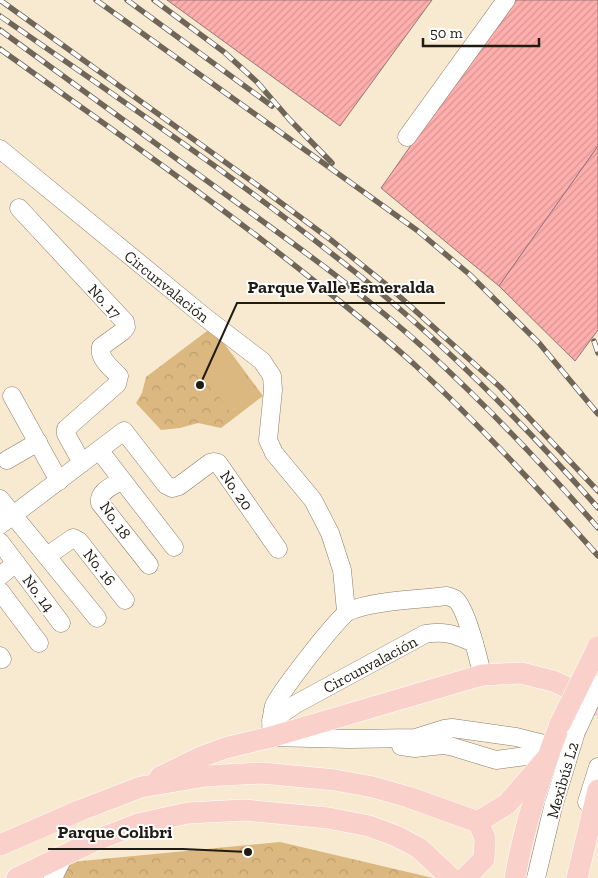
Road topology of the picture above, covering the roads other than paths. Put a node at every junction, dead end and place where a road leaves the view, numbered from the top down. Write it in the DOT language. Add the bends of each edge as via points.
graph roads {
  1 [pos="506,0"];
  2 [pos="407,137"];
  3 [pos="0,149"];
  4 [pos="19,208"];
  5 [pos="12,396"];
  6 [pos="38,442"];
  7 [pos="99,450"];
  8 [pos="7,460"];
  9 [pos="82,463"];
  10 [pos="59,480"];
  11 [pos="122,480"];
  12 [pos="0,499"];
  13 [pos="7,520"];
  14 [pos="0,542"];
  15 [pos="174,547"];
  16 [pos="278,549"];
  17 [pos="47,556"];
  18 [pos="16,563"];
  19 [pos="149,565"];
  20 [pos="0,576"];
  21 [pos="0,591"];
  22 [pos="125,600"];
  23 [pos="346,611"];
  24 [pos="96,618"];
  25 [pos="62,623"];
  26 [pos="39,642"];
  27 [pos="474,643"];
  28 [pos="598,647"];
  29 [pos="482,675"];
  30 [pos="598,685"];
  31 [pos="598,706"];
  32 [pos="568,728"];
  33 [pos="271,729"];
  34 [pos="349,739"];
  35 [pos="549,753"];
  36 [pos="598,767"];
  37 [pos="141,787"];
  38 [pos="598,790"];
  39 [pos="478,822"];
  40 [pos="0,845"];
  41 [pos="64,856"];
  42 [pos="17,878"];
  43 [pos="53,878"];
  44 [pos="451,878"];
  45 [pos="465,878"];
  46 [pos="515,878"];
  47 [pos="536,878"];
  48 [pos="568,878"];
  49 [pos="577,878"];
  1 -- 2 [label="street"];
  3 -- 23 [label="street, Circunvalación" via="262,360 272,376 268,440 274,453 313,500 330,532 342,570"];
  4 -- 9 [label="street, No. 17" via="125,322 123,331 100,351 119,376 118,384 66,429"];
  5 -- 6 [label="street"];
  6 -- 8 [label="street"];
  6 -- 10 [label="street"];
  7 -- 9 [label="street"];
  7 -- 11 [label="street, No. 18"];
  7 -- 16 [label="street, No. 20" via="124,431 166,485 172,488 210,463 218,463"];
  9 -- 10 [label="street"];
  10 -- 13 [label="street"];
  11 -- 15 [label="street, No. 18"];
  11 -- 19 [label="street, No. 18" via="101,494 100,503"];
  12 -- 13 [label="street"];
  13 -- 17 [label="street"];
  14 -- 18 [label="street, No. 14"];
  17 -- 22 [label="street, No. 16" via="73,538 79,541"];
  17 -- 24 [label="street"];
  18 -- 20 [label="street, No. 14"];
  18 -- 25 [label="street, No. 14"];
  21 -- 26 [label="street, No. 14"];
  23 -- 27 [label="street" via="447,596 460,605"];
  23 -- 33 [label="street, Circunvalación" via="277,699"];
  27 -- 29 [label="street"];
  27 -- 33 [label="street, Circunvalación" via="450,633 425,634 303,700"];
  28 -- 32 [label="main road, bridge"];
  29 -- 31 [label="main road" via="521,673 553,681 582,694"];
  29 -- 33 [label="main road"];
  30 -- 32 [label="street, Mexibús L2, bridge"];
  32 -- 35 [label="main road"];
  32 -- 47 [label="street, Mexibús L2"];
  33 -- 34 [label="street"];
  33 -- 37 [label="main road" via="201,757"];
  34 -- 35 [label="street" via="415,748 450,746 496,760"];
  34 -- 35 [label="street" via="414,738 452,728 516,737"];
  35 -- 39 [label="main road" via="507,804"];
  35 -- 46 [label="main road"];
  36 -- 48 [label="street, Mexibús L2"];
  37 -- 39 [label="main road" via="206,776 262,773 335,780 400,794"];
  37 -- 40 [label="main road"];
  38 -- 49 [label="main road"];
  39 -- 45 [label="main road" via="486,838 484,859"];
  41 -- 42 [label="main road"];
  41 -- 43 [label="street"];
  41 -- 44 [label="main road" via="138,824 188,813 244,810 328,818 369,826 419,848"];
}
